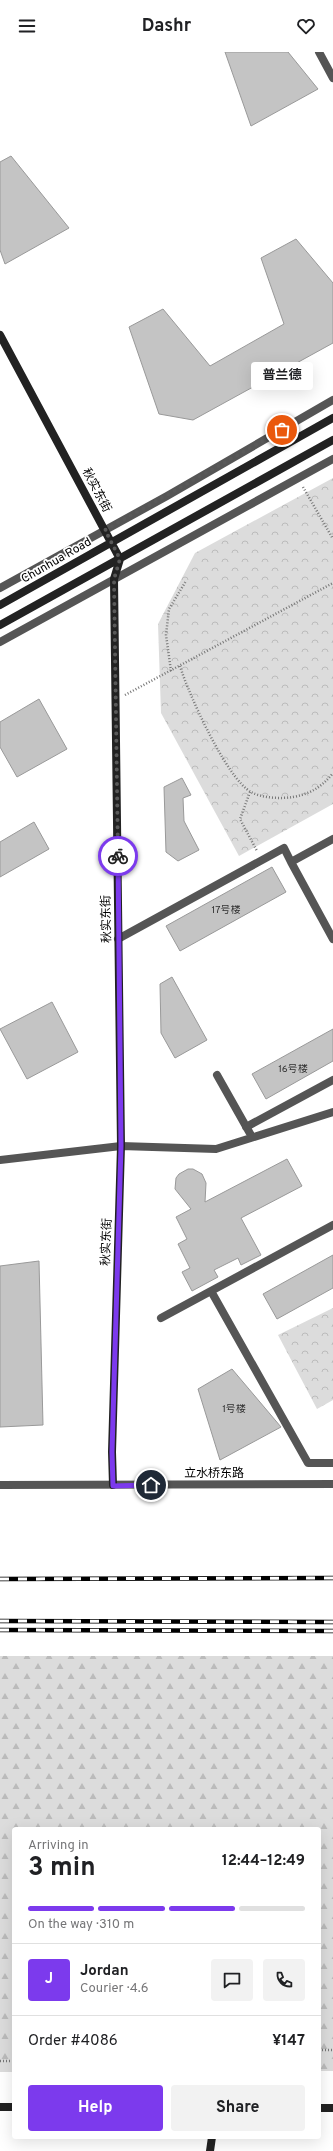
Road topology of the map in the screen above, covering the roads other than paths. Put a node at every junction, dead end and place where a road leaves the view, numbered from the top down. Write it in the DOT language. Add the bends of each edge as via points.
graph roads {
  1 [pos="319,52"];
  2 [pos="333,78"];
  3 [pos="0,335"];
  4 [pos="333,400"];
  5 [pos="333,418"];
  6 [pos="333,440"];
  7 [pos="333,459"];
  8 [pos="105,530"];
  9 [pos="111,542"];
  10 [pos="120,559"];
  11 [pos="114,579"];
  12 [pos="0,588"];
  13 [pos="0,605"];
  14 [pos="0,625"];
  15 [pos="0,642"];
  16 [pos="333,839"];
  17 [pos="291,862"];
  18 [pos="118,939"];
  19 [pos="333,939"];
  20 [pos="217,1075"];
  21 [pos="333,1080"];
  22 [pos="333,1112"];
  23 [pos="246,1127"];
  24 [pos="252,1137"];
  25 [pos="121,1146"];
  26 [pos="0,1160"];
  27 [pos="333,1225"];
  28 [pos="211,1291"];
  29 [pos="161,1318"];
  30 [pos="333,1463"];
  31 [pos="333,1484"];
  32 [pos="0,1485"];
  33 [pos="113,1486"];
  34 [pos="0,2107"];
  35 [pos="12,2107"];
  36 [pos="321,2108"];
  37 [pos="333,2108"];
  38 [pos="212,2139"];
  39 [pos="210,2151"];
  1 -- 2 [label="street"];
  3 -- 8 [label="street, 秋实东街"];
  4 -- 8 [label="street"];
  5 -- 9 [label="street, Chunhua Road"];
  6 -- 10 [label="street"];
  7 -- 11 [label="street"];
  8 -- 9 [label="street, 秋实东街"];
  8 -- 12 [label="street"];
  9 -- 10 [label="street, 秋实东街"];
  9 -- 13 [label="street, Chunhua Road"];
  10 -- 11 [label="street, 秋实东街"];
  10 -- 14 [label="street"];
  11 -- 15 [label="street"];
  11 -- 18 [label="street, 秋实东街"];
  16 -- 17 [label="street"];
  17 -- 18 [label="street" via="284,848"];
  17 -- 19 [label="street"];
  18 -- 25 [label="street, 秋实东街"];
  20 -- 23 [label="street"];
  21 -- 23 [label="street"];
  22 -- 24 [label="street"];
  23 -- 24 [label="street"];
  24 -- 25 [label="street" via="216,1149"];
  25 -- 26 [label="street"];
  25 -- 33 [label="street, 秋实东街"];
  27 -- 28 [label="street"];
  28 -- 29 [label="street"];
  28 -- 30 [label="street" via="308,1463"];
  31 -- 33 [label="street, 立水桥东路"];
  32 -- 33 [label="street, 立水桥东路"];
  34 -- 35 [label="street"];
  36 -- 37 [label="street"];
  38 -- 39 [label="street"];
}
